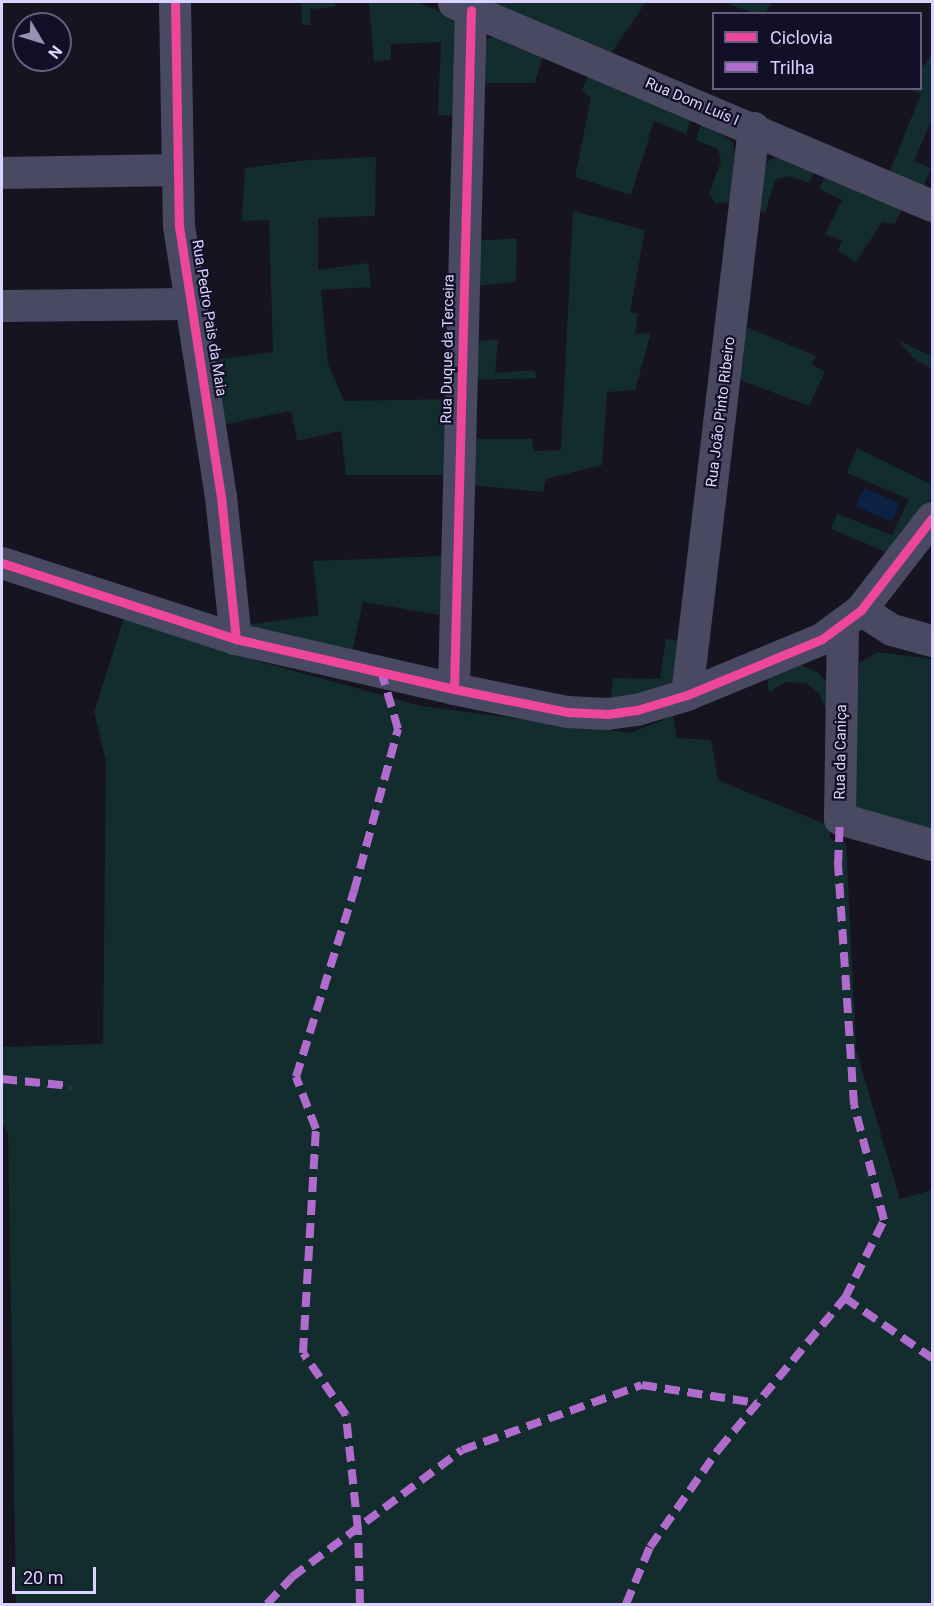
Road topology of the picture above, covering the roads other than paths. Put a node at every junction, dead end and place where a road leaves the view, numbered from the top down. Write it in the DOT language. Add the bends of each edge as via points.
graph roads {
  1 [pos="174,2"];
  2 [pos="461,6"];
  3 [pos="754,128"];
  4 [pos="176,170"];
  5 [pos="2,173"];
  6 [pos="933,206"];
  7 [pos="190,304"];
  8 [pos="2,306"];
  9 [pos="933,518"];
  10 [pos="2,563"];
  11 [pos="852,617"];
  12 [pos="892,630"];
  13 [pos="236,639"];
  14 [pos="933,641"];
  15 [pos="843,660"];
  16 [pos="454,689"];
  17 [pos="687,695"];
  18 [pos="933,845"];
  1 -- 4 [label="street, Rua Pedro Pais da Maia"];
  2 -- 3 [label="street, Rua Dom Luís I"];
  2 -- 16 [label="street, Rua Duque da Terceira"];
  3 -- 6 [label="street, Rua Dom Luís I"];
  3 -- 17 [label="street, Rua João Pinto Ribeiro"];
  4 -- 5 [label="street"];
  4 -- 7 [label="street, Rua Pedro Pais da Maia"];
  7 -- 8 [label="street"];
  7 -- 13 [label="street, Rua Pedro Pais da Maia" via="221,497"];
  9 -- 11 [label="street"];
  10 -- 13 [label="street"];
  11 -- 12 [label="street"];
  11 -- 15 [label="street, Rua da Caniça"];
  11 -- 17 [label="street" via="800,650"];
  12 -- 14 [label="street"];
  12 -- 15 [label="street" via="863,639"];
  13 -- 16 [label="street"];
  15 -- 18 [label="street, Rua da Caniça" via="840,819"];
  16 -- 17 [label="street" via="567,712 608,714"];
}
